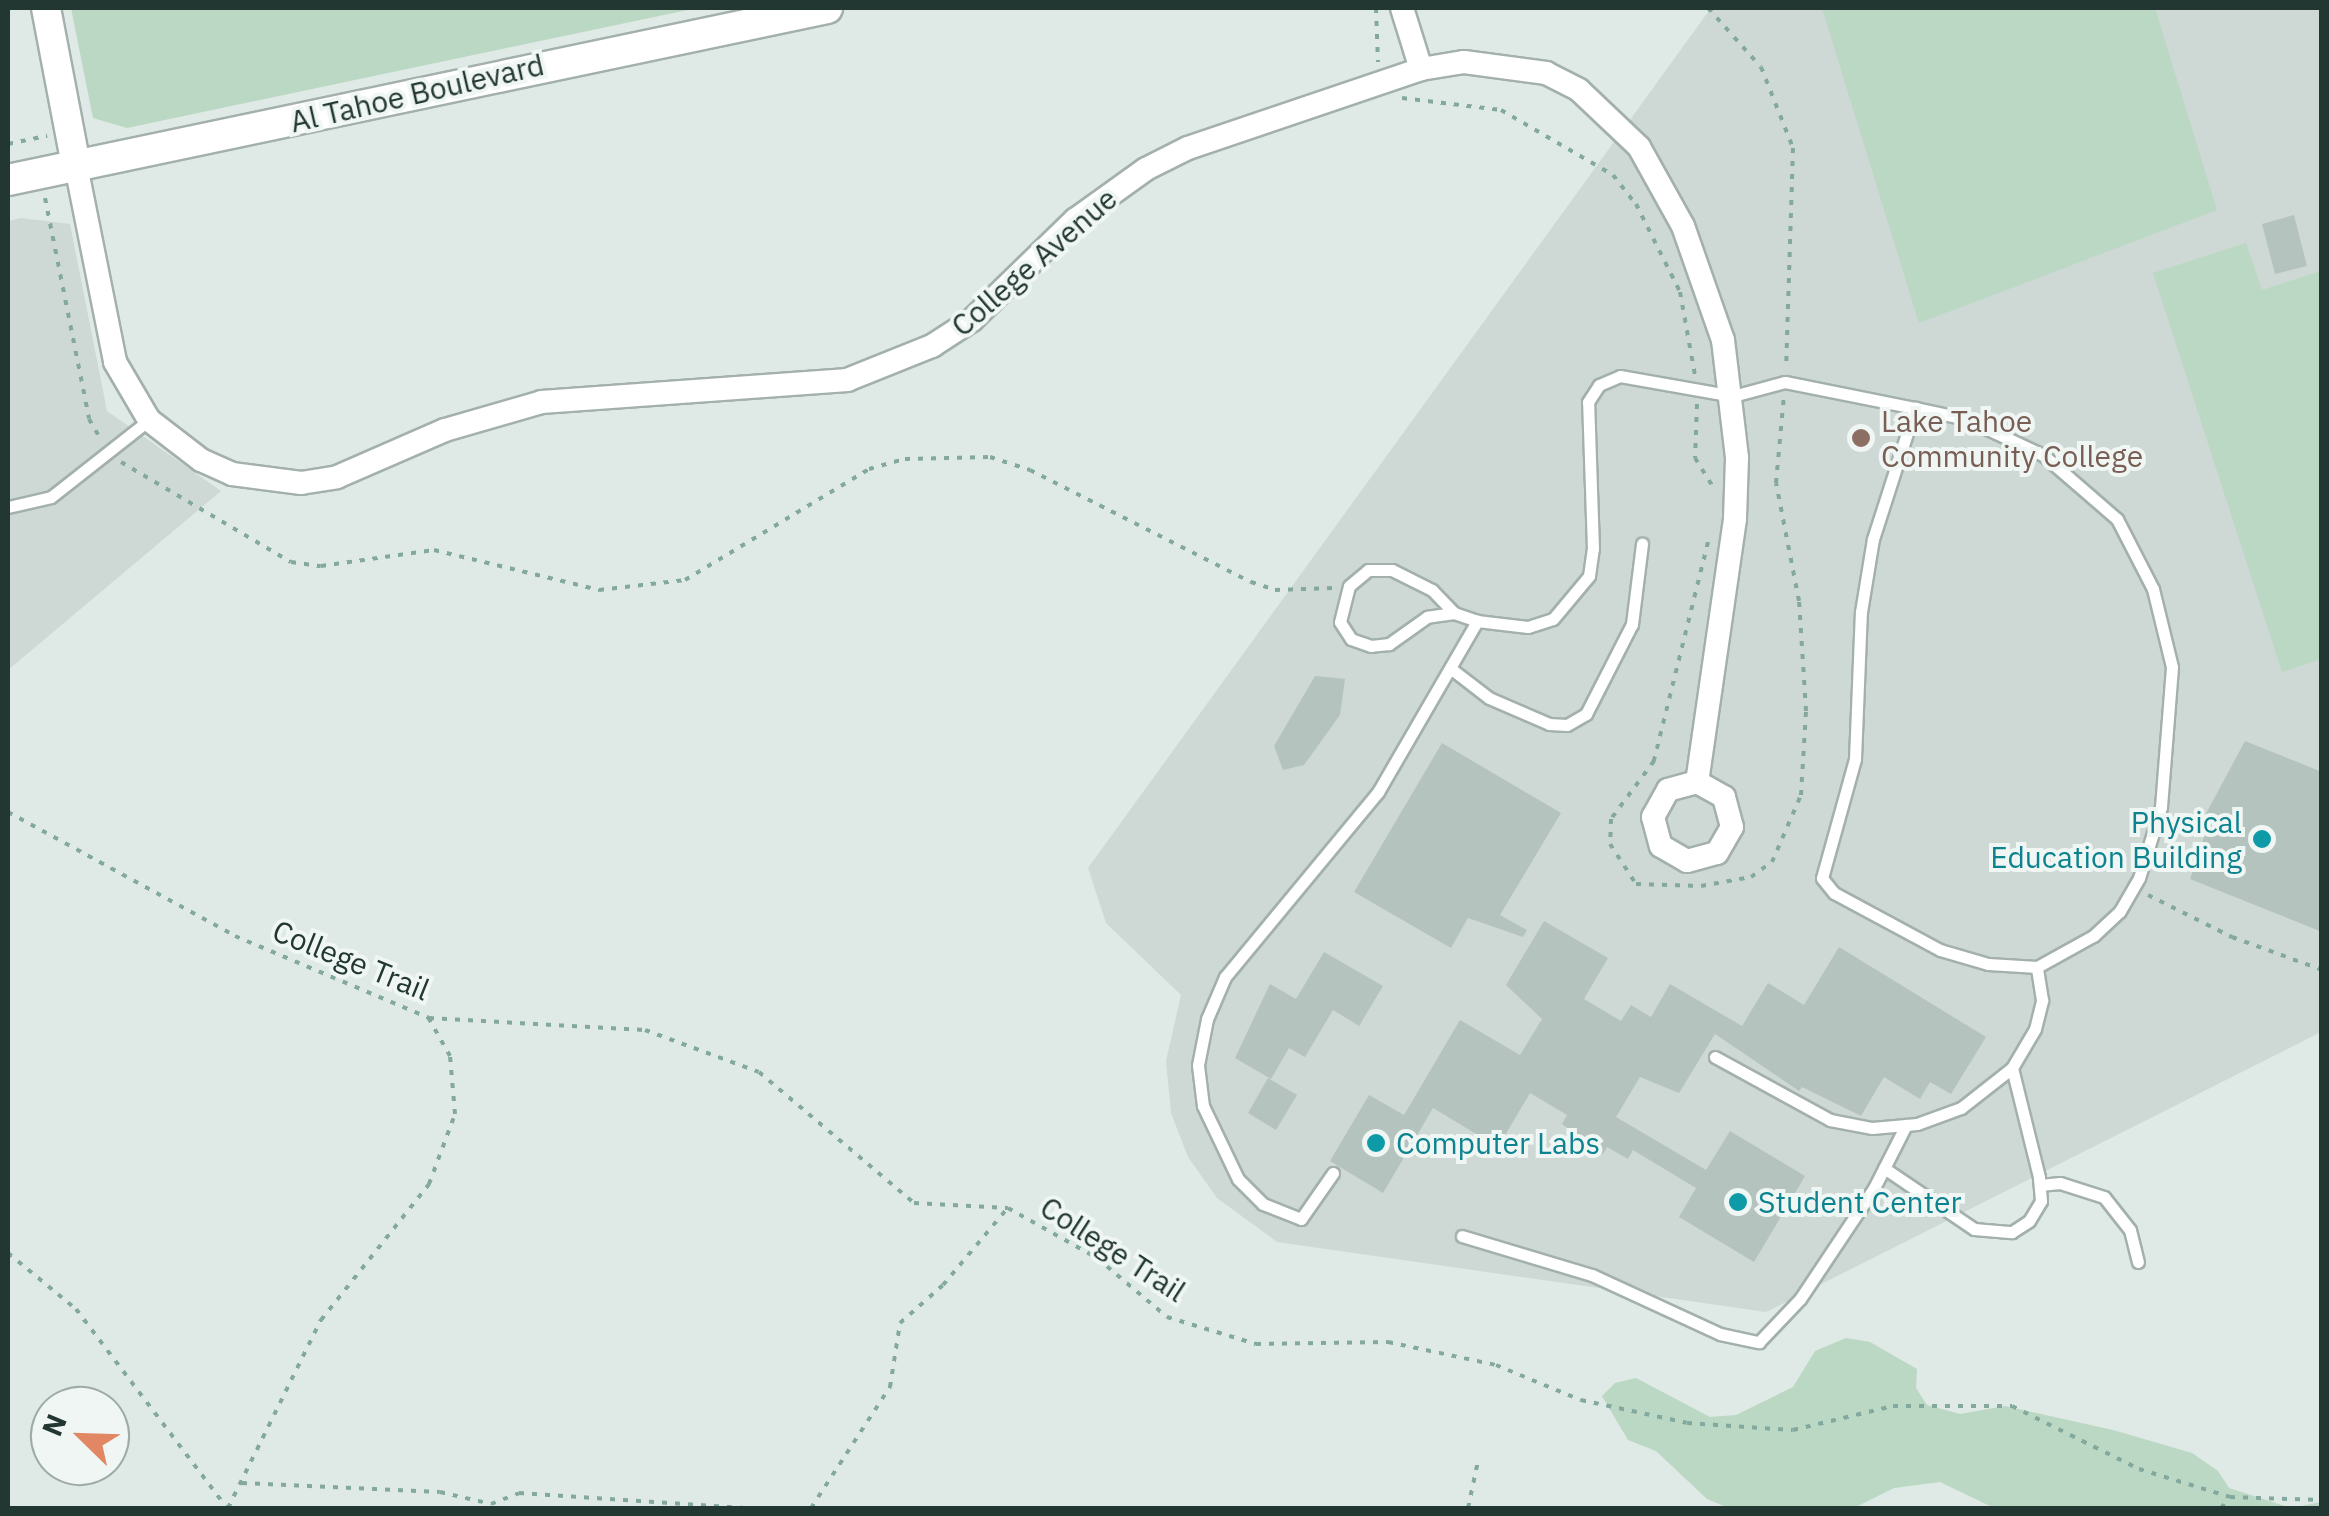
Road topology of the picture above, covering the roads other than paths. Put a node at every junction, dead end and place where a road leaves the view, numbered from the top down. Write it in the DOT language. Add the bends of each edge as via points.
graph roads {
  1 [pos="46,8"];
  2 [pos="827,8"];
  3 [pos="1402,8"];
  4 [pos="1422,69"];
  5 [pos="76,166"];
  6 [pos="8,180"];
  7 [pos="1733,396"];
  8 [pos="1915,408"];
  9 [pos="149,420"];
  10 [pos="8,507"];
  11 [pos="1642,544"];
  12 [pos="1454,613"];
  13 [pos="1476,621"];
  14 [pos="1454,671"];
  15 [pos="1697,782"];
  16 [pos="2037,967"];
  17 [pos="1716,1057"];
  18 [pos="2012,1068"];
  19 [pos="1906,1125"];
  20 [pos="1884,1168"];
  21 [pos="1333,1173"];
  22 [pos="2040,1185"];
  23 [pos="1462,1236"];
  24 [pos="2138,1262"];
  1 -- 5 [label="street"];
  2 -- 5 [label="main road, Al Tahoe Boulevard"];
  3 -- 4 [label="street"];
  4 -- 7 [label="street, College Avenue" via="1464,62 1546,74 1611,117 1639,146 1682,226 1723,340"];
  4 -- 9 [label="street, College Avenue" via="1234,130 1146,169 1075,220 972,320 932,346 847,380 542,402 445,430 336,476 301,482 232,474 201,460"];
  5 -- 6 [label="main road, Al Tahoe Boulevard"];
  5 -- 9 [label="street, College Avenue" via="115,362"];
  7 -- 8 [label="lane" via="1785,382"];
  7 -- 13 [label="lane" via="1652,377 1620,376 1599,384 1584,424 1589,576 1553,619 1528,627"];
  7 -- 15 [label="street, College Avenue" via="1735,519"];
  8 -- 16 [label="lane" via="1873,539 1861,612 1855,759 1822,878 1834,894 1940,950 1988,964"];
  8 -- 16 [label="lane" via="1966,419 2044,455 2117,520 2153,589 2172,667 2161,807 2139,878 2120,912 2093,936"];
  9 -- 10 [label="lane" via="51,497"];
  11 -- 14 [label="lane" via="1632,624 1586,714 1567,725 1549,724 1489,698"];
  12 -- 12 [label="lane" via="1432,590 1392,570 1368,570 1348,586 1340,622 1351,639 1370,646 1389,644 1427,617"];
  12 -- 13 [label="lane"];
  13 -- 14 [label="lane"];
  14 -- 21 [label="lane" via="1378,792 1225,977 1207,1019 1198,1065 1203,1106 1238,1179 1263,1204 1301,1219"];
  16 -- 18 [label="lane" via="2042,1000 2035,1029"];
  17 -- 19 [label="lane" via="1830,1120 1872,1128"];
  18 -- 19 [label="lane" via="1962,1108"];
  18 -- 22 [label="lane"];
  19 -- 20 [label="lane"];
  20 -- 22 [label="lane" via="1974,1229 1994,1232 2012,1232 2029,1221 2041,1200"];
  20 -- 23 [label="lane" via="1800,1299 1758,1342 1720,1334 1592,1276"];
  22 -- 24 [label="lane" via="2060,1183 2104,1198 2130,1230"];
}
